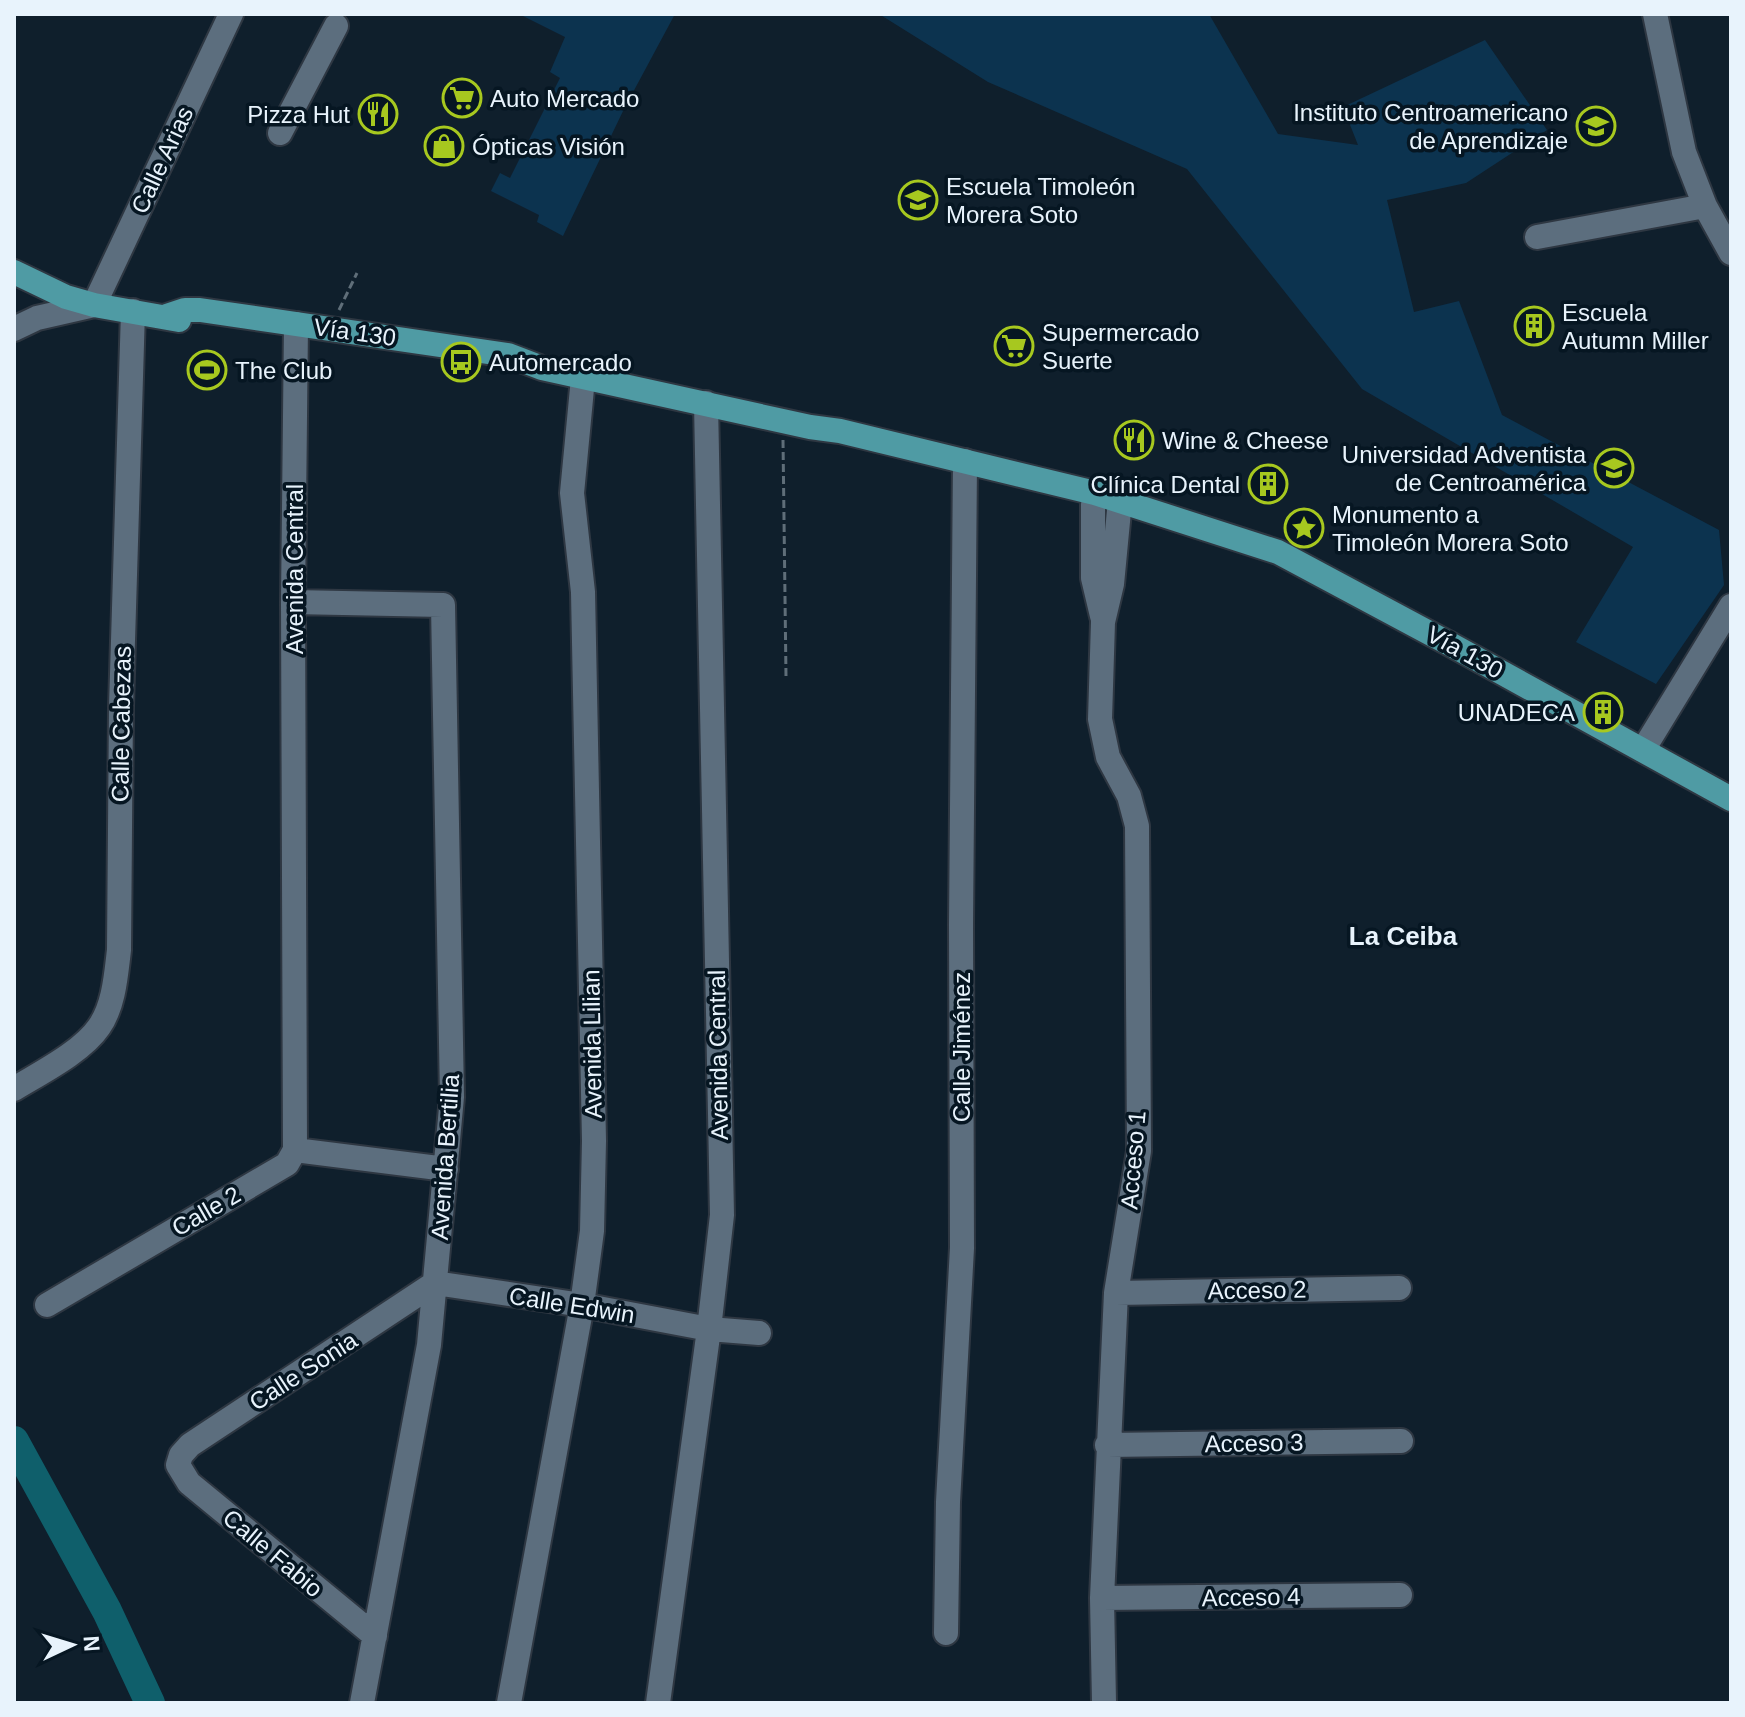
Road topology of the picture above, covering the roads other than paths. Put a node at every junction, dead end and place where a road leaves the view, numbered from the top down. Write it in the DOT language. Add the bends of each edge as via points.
graph roads {
  1 [pos="231,14"];
  2 [pos="1655,14"];
  3 [pos="336,26"];
  4 [pos="280,133"];
  5 [pos="1705,206"];
  6 [pos="1537,237"];
  7 [pos="1731,253"];
  8 [pos="14,272"];
  9 [pos="94,305"];
  10 [pos="133,311"];
  11 [pos="14,329"];
  12 [pos="296,331"];
  13 [pos="583,378"];
  14 [pos="706,403"];
  15 [pos="964,467"];
  16 [pos="1093,505"];
  17 [pos="1119,511"];
  18 [pos="1189,525"];
  19 [pos="293,602"];
  20 [pos="1731,606"];
  21 [pos="1103,622"];
  22 [pos="1730,640"];
  23 [pos="1648,752"];
  24 [pos="1731,799"];
  25 [pos="14,1089"];
  26 [pos="295,1150"];
  27 [pos="446,1169"];
  28 [pos="435,1283"];
  29 [pos="1399,1288"];
  30 [pos="1116,1293"];
  31 [pos="47,1305"];
  32 [pos="582,1305"];
  33 [pos="709,1329"];
  34 [pos="759,1333"];
  35 [pos="1401,1441"];
  36 [pos="1107,1445"];
  37 [pos="178,1465"];
  38 [pos="1400,1595"];
  39 [pos="1102,1598"];
  40 [pos="946,1633"];
  41 [pos="375,1636"];
  42 [pos="362,1703"];
  43 [pos="509,1703"];
  44 [pos="658,1703"];
  45 [pos="1104,1703"];
  1 -- 9 [label="street, Calle Arias"];
  2 -- 5 [label="street" via="1684,152"];
  3 -- 4 [label="street"];
  5 -- 6 [label="street"];
  5 -- 7 [label="street"];
  8 -- 9 [label="main road, Vía 130"];
  9 -- 10 [label="main road, Vía 130"];
  9 -- 11 [label="street"];
  10 -- 12 [label="main road, Vía 130" via="196,325"];
  10 -- 25 [label="street, Calle Cabezas" via="115,982 109,1008 84,1043"];
  12 -- 13 [label="main road, Vía 130"];
  12 -- 19 [label="street, Avenida Central"];
  13 -- 14 [label="main road, Vía 130"];
  13 -- 32 [label="street, Avenida Lilian" via="572,493 583,592 594,1141 592,1231"];
  14 -- 15 [label="main road, Vía 130" via="810,427 839,445"];
  14 -- 33 [label="street, Avenida Central" via="722,1215"];
  15 -- 16 [label="main road, Vía 130"];
  15 -- 18 [label="main road, Vía 130" via="1095,493"];
  15 -- 40 [label="street, Calle Jiménez" via="962,1248"];
  16 -- 17 [label="main road, Vía 130"];
  16 -- 21 [label="street, Acceso 1" via="1093,578"];
  17 -- 18 [label="main road, Vía 130"];
  17 -- 21 [label="street, Acceso 1"];
  18 -- 23 [label="main road, Vía 130" via="1278,552"];
  19 -- 26 [label="street, Avenida Central"];
  19 -- 27 [label="street, Avenida Bertilia" via="443,605 452,1097"];
  20 -- 23 [label="street"];
  21 -- 30 [label="street, Acceso 1" via="1103,738 1137,826 1139,1151"];
  22 -- 23 [label="street"];
  23 -- 24 [label="main road, Vía 130"];
  26 -- 27 [label="street"];
  26 -- 31 [label="street, Calle 2" via="287,1164"];
  27 -- 28 [label="street, Avenida Bertilia"];
  28 -- 32 [label="street, Calle Edwin"];
  28 -- 37 [label="street, Calle Sonia" via="190,1445"];
  28 -- 41 [label="street, Avenida Bertilia" via="429,1345"];
  29 -- 30 [label="street, Acceso 2"];
  30 -- 36 [label="street, Acceso 1"];
  32 -- 33 [label="street, Calle Edwin"];
  32 -- 43 [label="street, Avenida Lilian"];
  33 -- 34 [label="street, Calle Edwin"];
  33 -- 44 [label="street, Avenida Central"];
  35 -- 36 [label="street, Acceso 3"];
  36 -- 39 [label="street, Acceso 1"];
  37 -- 41 [label="street, Calle Fabio" via="189,1483"];
  38 -- 39 [label="street, Acceso 4"];
  39 -- 45 [label="street, Acceso 1"];
  41 -- 42 [label="street, Avenida Bertilia"];
}
